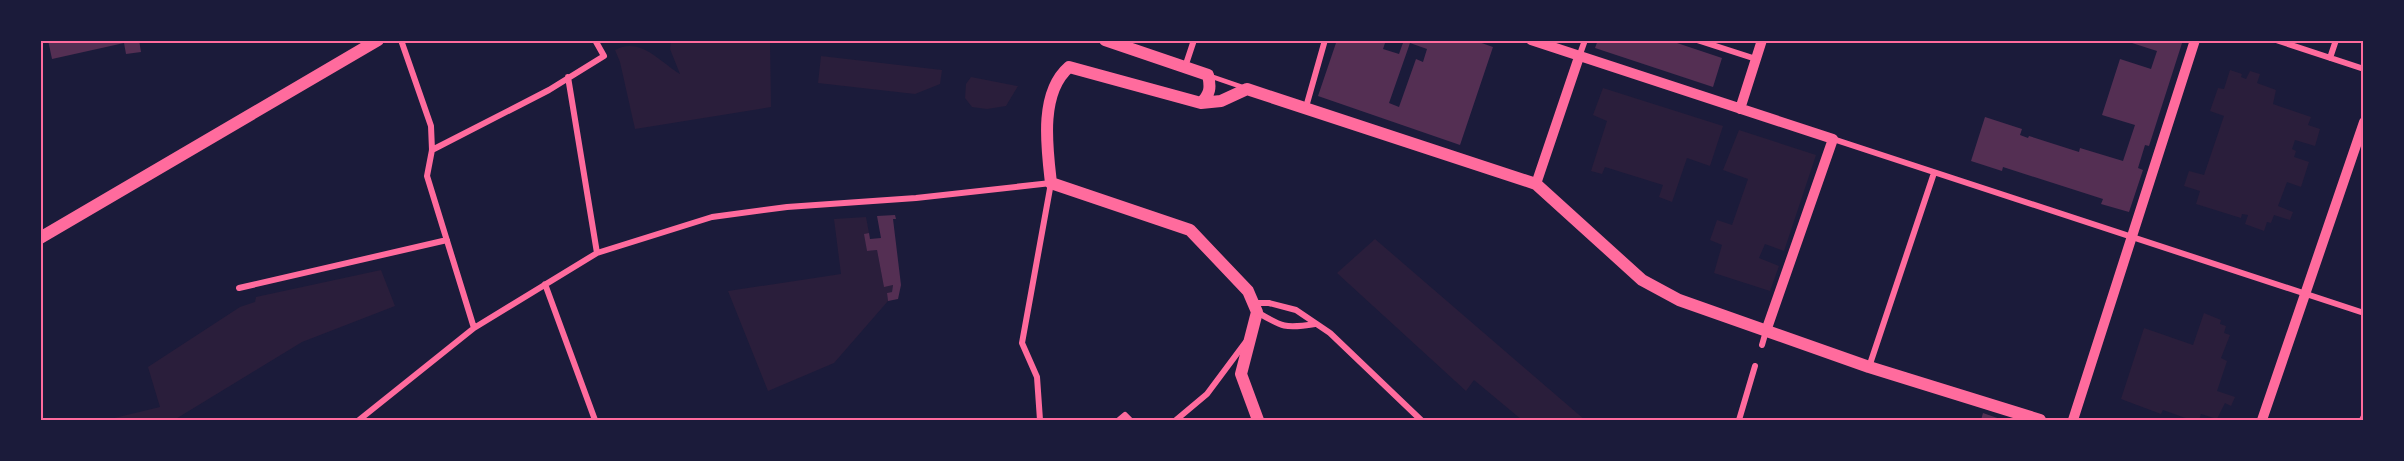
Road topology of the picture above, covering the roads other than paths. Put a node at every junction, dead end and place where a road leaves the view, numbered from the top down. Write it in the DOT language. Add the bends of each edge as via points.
graph roads {
  1 [pos="378,40"];
  2 [pos="401,40"];
  3 [pos="595,40"];
  4 [pos="1105,40"];
  5 [pos="1194,40"];
  6 [pos="1326,40"];
  7 [pos="1531,40"];
  8 [pos="1585,40"];
  9 [pos="1696,40"];
  10 [pos="1762,40"];
  11 [pos="2195,40"];
  12 [pos="2276,40"];
  13 [pos="2336,40"];
  14 [pos="1579,57"];
  15 [pos="2330,58"];
  16 [pos="1756,59"];
  17 [pos="1185,68"];
  18 [pos="2364,69"];
  19 [pos="1208,75"];
  20 [pos="568,77"];
  21 [pos="1247,89"];
  22 [pos="1200,103"];
  23 [pos="1306,106"];
  24 [pos="1740,109"];
  25 [pos="2364,122"];
  26 [pos="1833,139"];
  27 [pos="432,150"];
  28 [pos="1934,173"];
  29 [pos="1051,183"];
  30 [pos="1536,184"];
  31 [pos="2132,237"];
  32 [pos="40,238"];
  33 [pos="447,240"];
  34 [pos="597,253"];
  35 [pos="545,284"];
  36 [pos="239,288"];
  37 [pos="2306,292"];
  38 [pos="1255,307"];
  39 [pos="2364,313"];
  40 [pos="1315,324"];
  41 [pos="474,328"];
  42 [pos="1766,330"];
  43 [pos="1251,334"];
  44 [pos="1762,345"];
  45 [pos="1755,366"];
  46 [pos="1869,367"];
  47 [pos="2364,416"];
  48 [pos="358,420"];
  49 [pos="595,420"];
  50 [pos="1040,420"];
  51 [pos="1119,420"];
  52 [pos="1130,420"];
  53 [pos="1176,420"];
  54 [pos="1258,420"];
  55 [pos="1421,420"];
  56 [pos="1739,420"];
  57 [pos="2040,420"];
  58 [pos="2073,420"];
  59 [pos="2262,420"];
  60 [pos="2362,420"];
  1 -- 32 [label="main road"];
  2 -- 27 [label="street" via="431,126"];
  3 -- 20 [label="street" via="604,56"];
  4 -- 17 [label="main road"];
  5 -- 17 [label="street"];
  6 -- 23 [label="street"];
  7 -- 14 [label="street"];
  8 -- 14 [label="street"];
  9 -- 16 [label="street"];
  10 -- 16 [label="street"];
  11 -- 31 [label="street"];
  12 -- 15 [label="street"];
  13 -- 15 [label="street"];
  14 -- 24 [label="street"];
  14 -- 30 [label="street"];
  15 -- 18 [label="street"];
  16 -- 24 [label="street"];
  17 -- 19 [label="main road"];
  19 -- 21 [label="lane"];
  19 -- 22 [label="main road" via="1208,95"];
  20 -- 27 [label="street"];
  20 -- 34 [label="street"];
  21 -- 22 [label="main road" via="1221,101"];
  21 -- 23 [label="main road"];
  22 -- 29 [label="main road" via="1069,67 1053,89 1045,129"];
  23 -- 30 [label="main road"];
  24 -- 26 [label="street"];
  25 -- 37 [label="street"];
  26 -- 28 [label="street"];
  26 -- 42 [label="street"];
  27 -- 33 [label="street" via="427,176"];
  28 -- 31 [label="street"];
  28 -- 46 [label="street"];
  29 -- 34 [label="street" via="712,217"];
  29 -- 38 [label="main road" via="1190,230 1248,291"];
  29 -- 50 [label="street" via="1022,343 1037,377"];
  30 -- 42 [label="main road" via="1642,280 1679,300"];
  31 -- 37 [label="street"];
  31 -- 58 [label="street"];
  33 -- 36 [label="street"];
  33 -- 41 [label="street"];
  34 -- 35 [label="street"];
  35 -- 41 [label="street"];
  35 -- 49 [label="street"];
  37 -- 39 [label="street"];
  37 -- 59 [label="street"];
  38 -- 40 [label="street" via="1269,303 1296,310"];
  38 -- 40 [label="street" via="1279,325"];
  38 -- 43 [label="main road"];
  40 -- 55 [label="street" via="1330,333"];
  41 -- 48 [label="street"];
  42 -- 44 [label="street"];
  42 -- 46 [label="main road"];
  43 -- 53 [label="street" via="1207,394"];
  43 -- 54 [label="main road" via="1242,374"];
  45 -- 56 [label="street"];
  46 -- 57 [label="main road"];
  47 -- 60 [label="street"];
  51 -- 52 [label="street" via="1125,415"];
}
